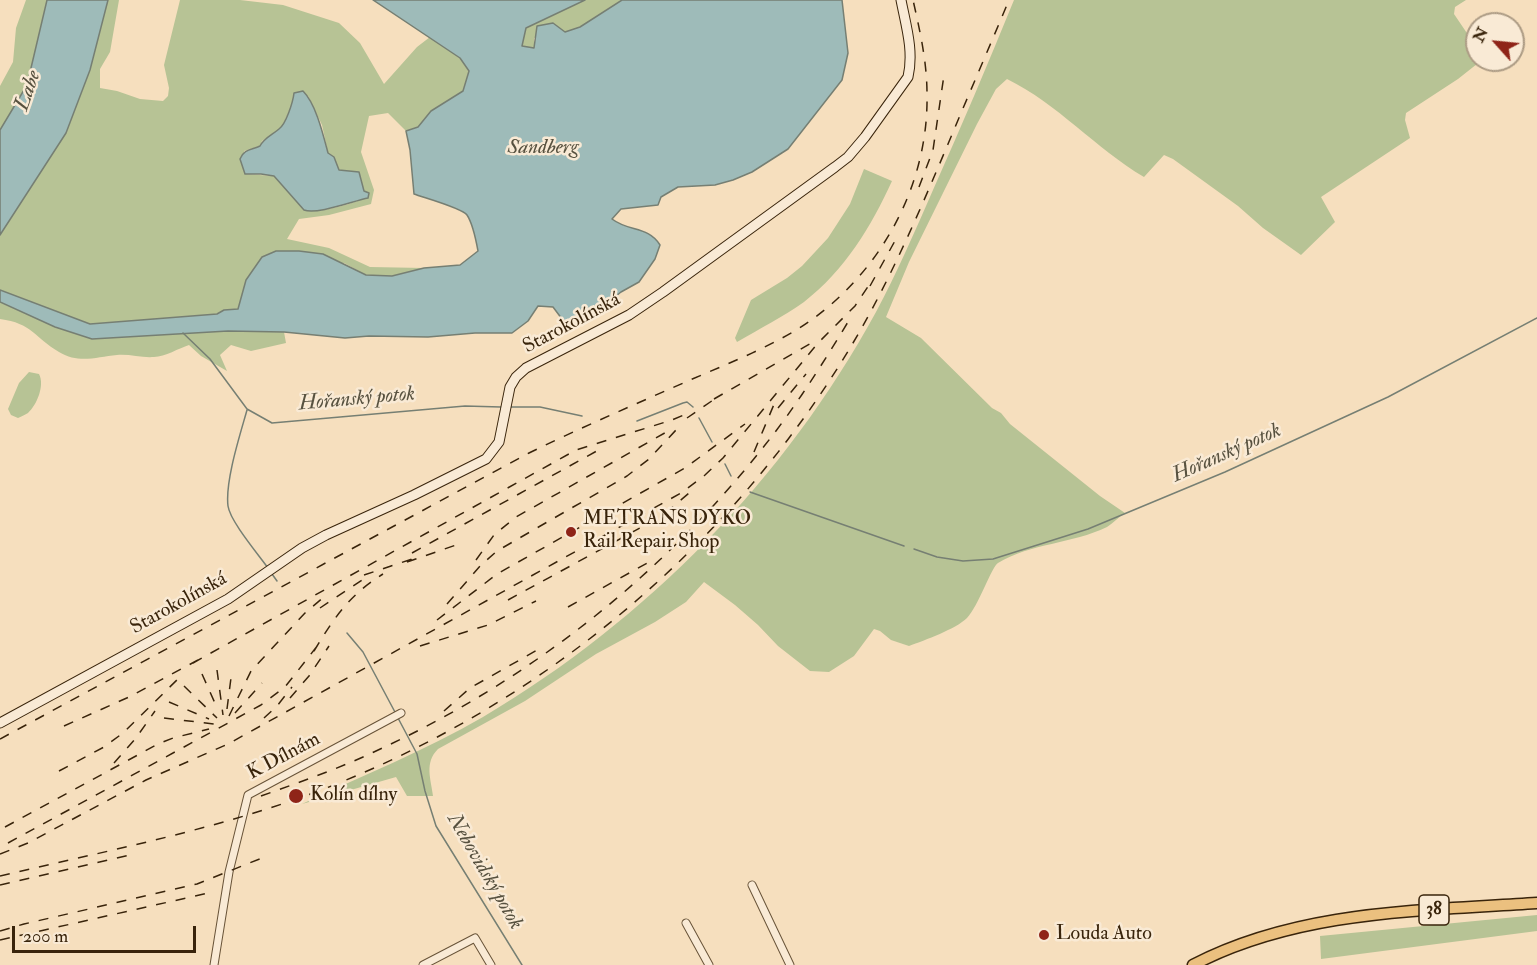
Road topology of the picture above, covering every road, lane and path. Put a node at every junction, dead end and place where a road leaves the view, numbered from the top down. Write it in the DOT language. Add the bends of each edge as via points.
graph roads {
  1 [pos="901,0"];
  2 [pos="401,713"];
  3 [pos="0,723"];
  4 [pos="752,885"];
  5 [pos="1537,903"];
  6 [pos="686,923"];
  7 [pos="214,965"];
  8 [pos="423,965"];
  9 [pos="491,965"];
  10 [pos="709,965"];
  11 [pos="790,965"];
  12 [pos="1193,965"];
  1 -- 3 [label="street, Starokolínská" via="910,52 908,76 848,157 629,315 516,377 499,442 486,459 302,548 228,599"];
  2 -- 7 [label="street, K Dílnám" via="246,797"];
  4 -- 11 [label="street"];
  5 -- 12 [label="main road, 38" via="1310,924 1252,940"];
  6 -- 10 [label="street"];
  8 -- 9 [label="street" via="475,938"];
}
